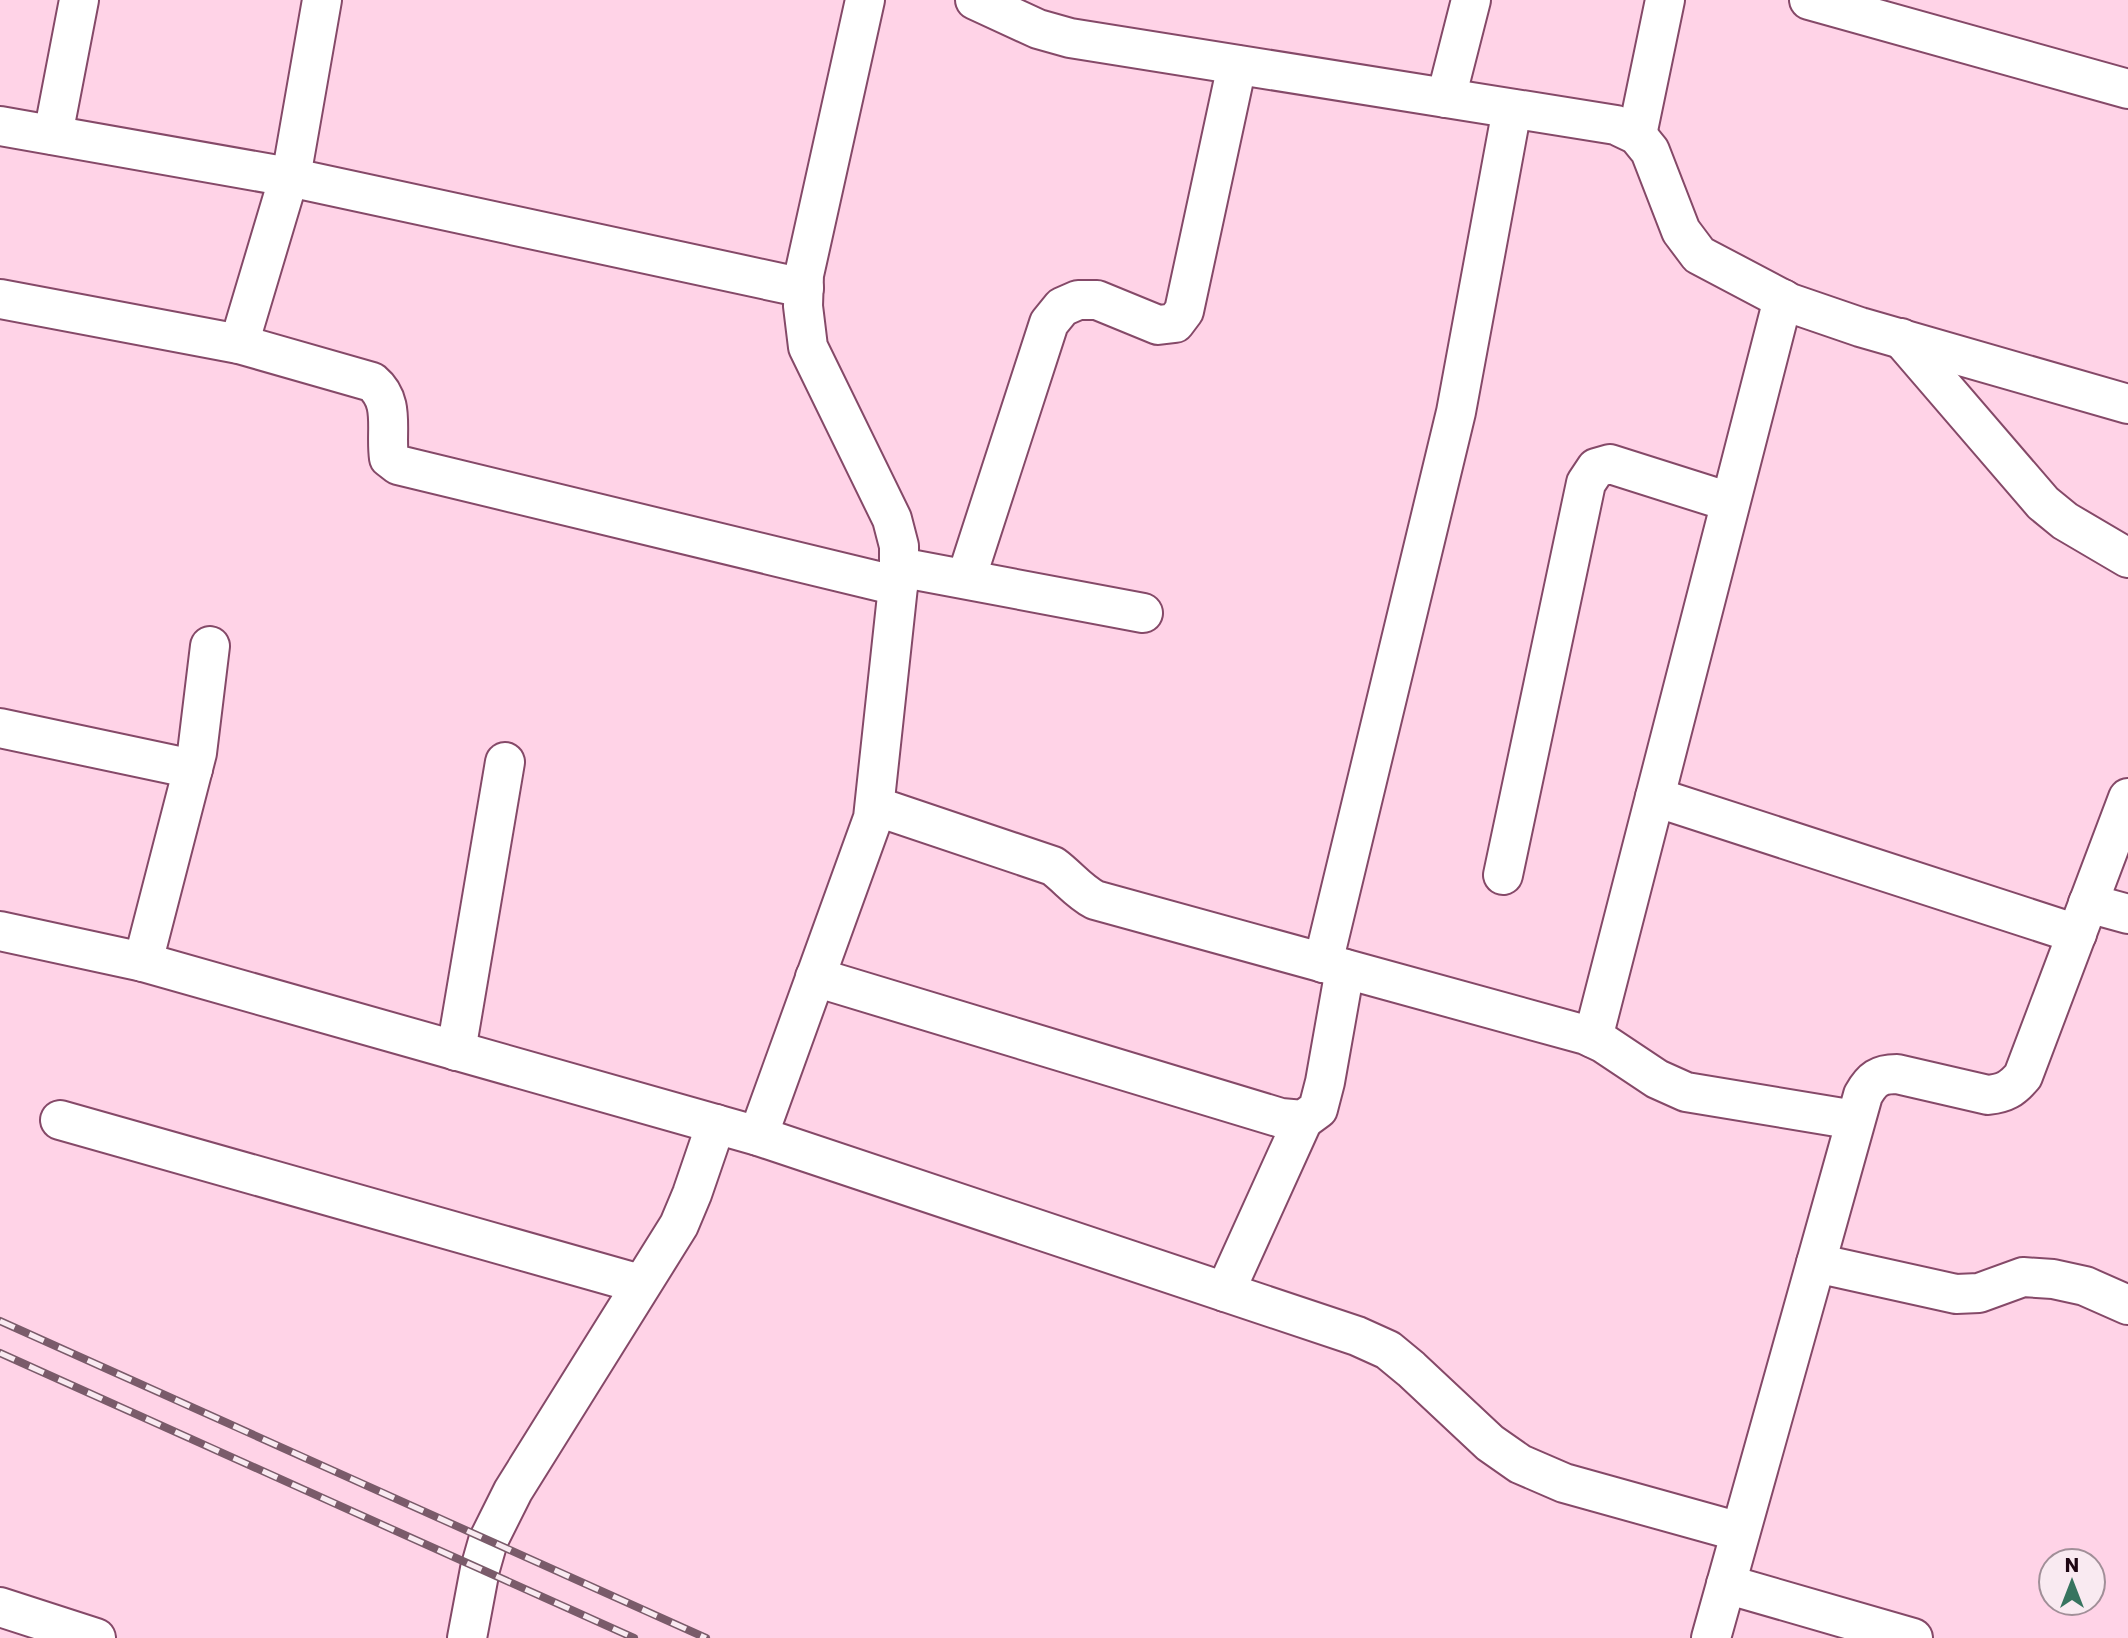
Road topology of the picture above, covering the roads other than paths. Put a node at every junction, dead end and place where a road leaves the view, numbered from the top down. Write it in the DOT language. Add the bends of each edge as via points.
graph roads {
  1 [pos="79,0"];
  2 [pos="322,0"];
  3 [pos="865,0"];
  4 [pos="975,0"];
  5 [pos="1471,0"];
  6 [pos="1665,0"];
  7 [pos="1809,0"];
  8 [pos="1237,65"];
  9 [pos="2128,89"];
  10 [pos="1446,98"];
  11 [pos="1512,109"];
  12 [pos="0,126"];
  13 [pos="53,135"];
  14 [pos="1637,135"];
  15 [pos="289,177"];
  16 [pos="804,288"];
  17 [pos="0,299"];
  18 [pos="1783,299"];
  19 [pos="1901,338"];
  20 [pos="239,344"];
  21 [pos="2128,404"];
  22 [pos="1730,502"];
  23 [pos="2128,558"];
  24 [pos="898,577"];
  25 [pos="966,579"];
  26 [pos="1143,613"];
  27 [pos="210,646"];
  28 [pos="0,728"];
  29 [pos="505,762"];
  30 [pos="193,769"];
  31 [pos="1655,797"];
  32 [pos="2128,798"];
  33 [pos="875,806"];
  34 [pos="1503,875"];
  35 [pos="2128,914"];
  36 [pos="2082,919"];
  37 [pos="0,931"];
  38 [pos="143,962"];
  39 [pos="1334,966"];
  40 [pos="816,977"];
  41 [pos="1593,1038"];
  42 [pos="456,1051"];
  43 [pos="60,1120"];
  44 [pos="1303,1120"];
  45 [pos="1855,1120"];
  46 [pos="716,1125"];
  47 [pos="758,1136"];
  48 [pos="1816,1263"];
  49 [pos="640,1284"];
  50 [pos="1225,1292"];
  51 [pos="2128,1305"];
  52 [pos="1740,1532"];
  53 [pos="1726,1584"];
  54 [pos="0,1607"];
  55 [pos="96,1638"];
  56 [pos="467,1638"];
  57 [pos="1711,1638"];
  58 [pos="1913,1638"];
  1 -- 13 [label="street"];
  2 -- 15 [label="street"];
  3 -- 16 [label="street"];
  4 -- 8 [label="street" via="1038,29 1070,38"];
  5 -- 10 [label="street"];
  6 -- 14 [label="street"];
  7 -- 9 [label="street"];
  8 -- 10 [label="street"];
  8 -- 25 [label="street" via="1184,311 1175,323 1158,325 1097,300 1078,300 1062,307 1049,323"];
  10 -- 11 [label="street"];
  11 -- 14 [label="street" via="1616,125"];
  11 -- 39 [label="street" via="1456,412"];
  12 -- 13 [label="street"];
  13 -- 15 [label="street"];
  14 -- 18 [label="street" via="1650,151 1681,231 1699,255"];
  15 -- 16 [label="street"];
  15 -- 20 [label="street"];
  16 -- 24 [label="street" via="808,346 892,519 899,546"];
  17 -- 20 [label="street"];
  18 -- 19 [label="street"];
  18 -- 22 [label="street"];
  19 -- 21 [label="street"];
  19 -- 23 [label="street" via="2043,503"];
  20 -- 24 [label="street" via="372,382 387,401 389,458 398,465"];
  22 -- 31 [label="street"];
  22 -- 34 [label="street" via="1610,464 1596,468 1586,483"];
  24 -- 25 [label="street"];
  24 -- 33 [label="street"];
  25 -- 26 [label="street"];
  27 -- 30 [label="street"];
  28 -- 30 [label="street"];
  29 -- 42 [label="street"];
  30 -- 38 [label="street"];
  31 -- 36 [label="street"];
  31 -- 41 [label="street"];
  32 -- 36 [label="street"];
  33 -- 39 [label="street" via="1053,866 1095,900"];
  33 -- 40 [label="street"];
  35 -- 36 [label="street"];
  36 -- 45 [label="street" via="2023,1076 2013,1088 1988,1095 1884,1074 1871,1080"];
  37 -- 38 [label="street"];
  38 -- 42 [label="street"];
  39 -- 41 [label="street"];
  39 -- 44 [label="street" via="1325,1082 1318,1109"];
  40 -- 44 [label="street" via="1281,1118"];
  40 -- 47 [label="street"];
  41 -- 45 [label="street" via="1686,1092"];
  42 -- 46 [label="street"];
  43 -- 49 [label="street"];
  44 -- 50 [label="street"];
  45 -- 48 [label="street"];
  46 -- 47 [label="street"];
  46 -- 49 [label="street" via="679,1225"];
  47 -- 50 [label="street"];
  48 -- 51 [label="street" via="1956,1294 1979,1293 2023,1278 2053,1279 2085,1286"];
  48 -- 52 [label="street"];
  49 -- 56 [label="street" via="513,1491 488,1541"];
  50 -- 52 [label="street" via="1388,1350 1490,1443 1520,1464 1564,1483"];
  52 -- 53 [label="street"];
  53 -- 57 [label="street"];
  53 -- 58 [label="street"];
  54 -- 55 [label="street"];
}
